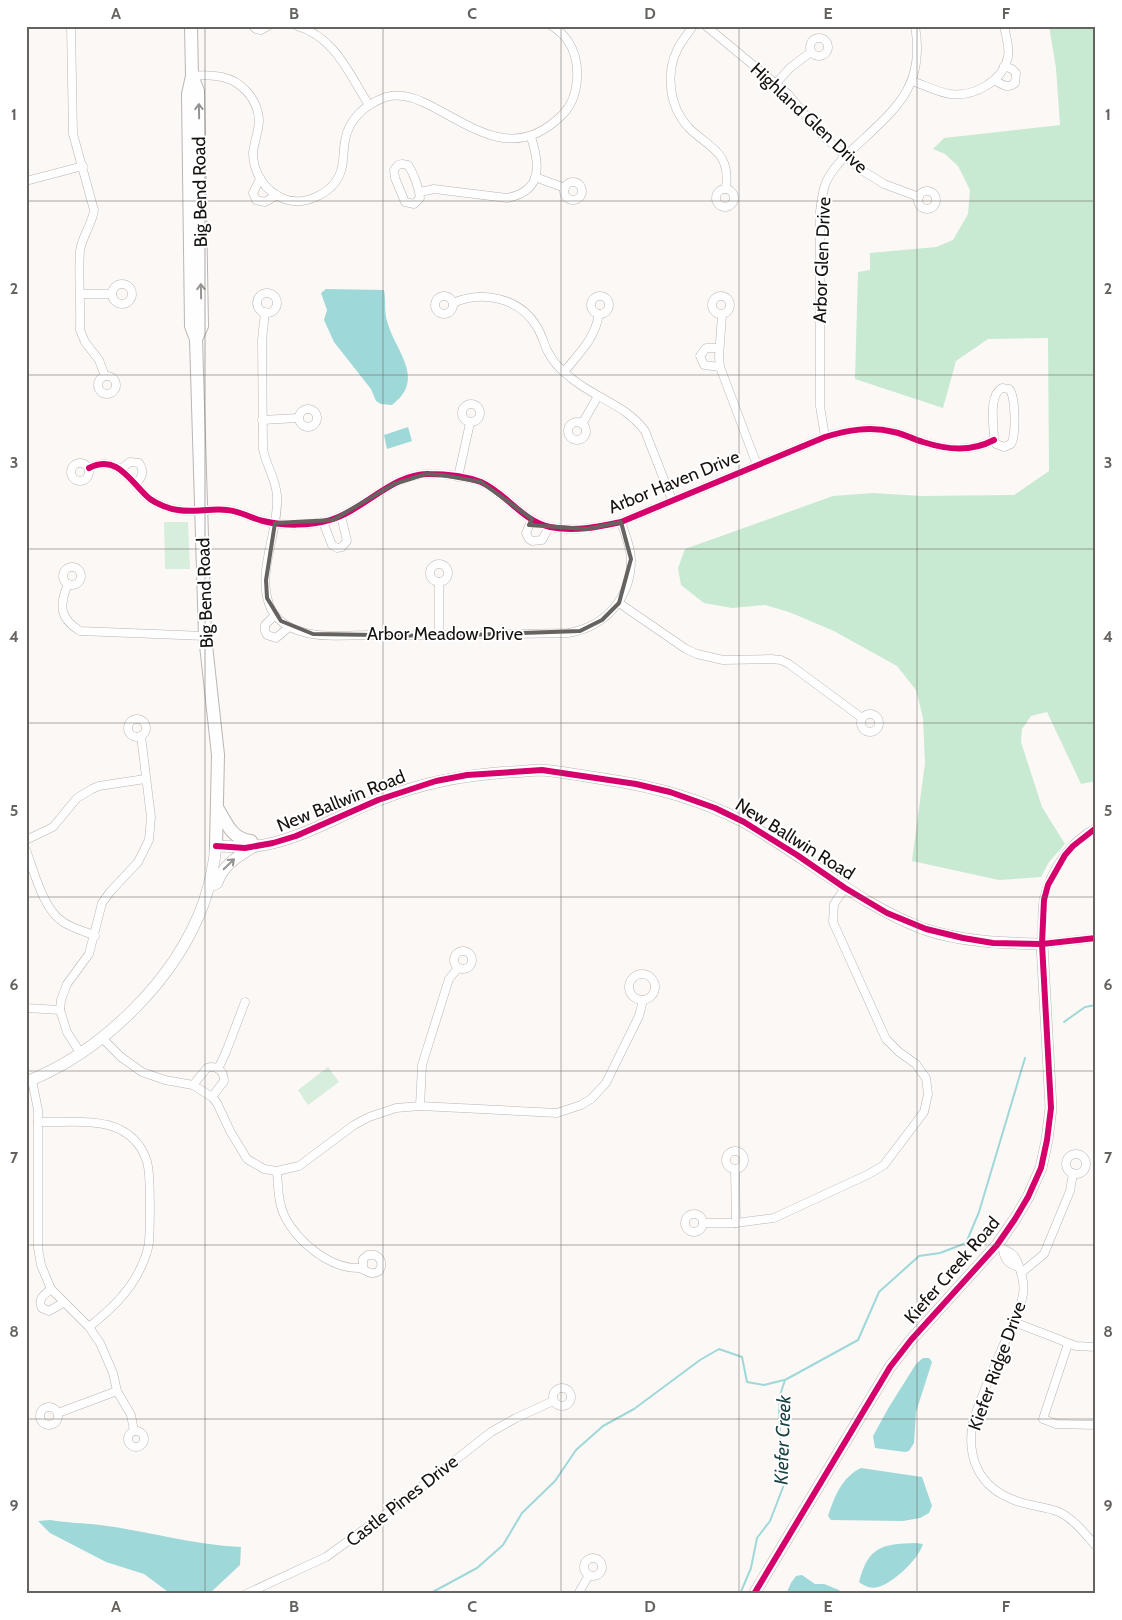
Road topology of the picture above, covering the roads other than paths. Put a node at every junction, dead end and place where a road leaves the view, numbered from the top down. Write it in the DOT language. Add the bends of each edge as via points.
graph roads {
  1 [pos="71,26"];
  2 [pos="192,26"];
  3 [pos="253,26"];
  4 [pos="268,26"];
  5 [pos="297,26"];
  6 [pos="552,26"];
  7 [pos="694,26"];
  8 [pos="706,26"];
  9 [pos="915,26"];
  10 [pos="1004,26"];
  11 [pos="811,52"];
  12 [pos="1004,66"];
  13 [pos="192,76"];
  14 [pos="995,80"];
  15 [pos="912,81"];
  16 [pos="776,83"];
  17 [pos="369,105"];
  18 [pos="530,137"];
  19 [pos="846,155"];
  20 [pos="83,166"];
  21 [pos="535,176"];
  22 [pos="260,179"];
  23 [pos="26,181"];
  24 [pos="565,188"];
  25 [pos="726,188"];
  26 [pos="420,192"];
  27 [pos="277,195"];
  28 [pos="919,197"];
  29 [pos="81,294"];
  30 [pos="112,294"];
  31 [pos="453,303"];
  32 [pos="265,312"];
  33 [pos="599,314"];
  34 [pos="722,315"];
  35 [pos="719,348"];
  36 [pos="720,367"];
  37 [pos="564,372"];
  38 [pos="104,376"];
  39 [pos="598,396"];
  40 [pos="298,418"];
  41 [pos="262,420"];
  42 [pos="470,423"];
  43 [pos="582,424"];
  44 [pos="825,437"];
  45 [pos="994,440"];
  46 [pos="757,465"];
  47 [pos="88,468"];
  48 [pos="121,469"];
  49 [pos="458,477"];
  50 [pos="136,484"];
  51 [pos="672,500"];
  52 [pos="202,510"];
  53 [pos="341,516"];
  54 [pos="532,519"];
  55 [pos="323,522"];
  56 [pos="621,522"];
  57 [pos="275,524"];
  58 [pos="549,527"];
  59 [pos="439,582"];
  60 [pos="68,584"];
  61 [pos="619,603"];
  62 [pos="275,615"];
  63 [pos="289,627"];
  64 [pos="205,636"];
  65 [pos="439,636"];
  66 [pos="862,718"];
  67 [pos="140,736"];
  68 [pos="145,779"];
  69 [pos="217,807"];
  70 [pos="1096,828"];
  71 [pos="26,840"];
  72 [pos="216,846"];
  73 [pos="254,846"];
  74 [pos="26,850"];
  75 [pos="209,886"];
  76 [pos="845,888"];
  77 [pos="95,936"];
  78 [pos="1096,938"];
  79 [pos="1042,944"];
  80 [pos="458,968"];
  81 [pos="643,1000"];
  82 [pos="245,1002"];
  83 [pos="26,1008"];
  84 [pos="60,1010"];
  85 [pos="102,1038"];
  86 [pos="81,1054"];
  87 [pos="218,1069"];
  88 [pos="29,1081"];
  89 [pos="193,1085"];
  90 [pos="212,1097"];
  91 [pos="420,1106"];
  92 [pos="38,1122"];
  93 [pos="735,1170"];
  94 [pos="277,1171"];
  95 [pos="1073,1173"];
  96 [pos="703,1223"];
  97 [pos="736,1223"];
  98 [pos="1000,1247"];
  99 [pos="363,1268"];
  100 [pos="1020,1270"];
  101 [pos="51,1289"];
  102 [pos="63,1302"];
  103 [pos="1014,1322"];
  104 [pos="89,1327"];
  105 [pos="1068,1344"];
  106 [pos="1096,1346"];
  107 [pos="117,1391"];
  108 [pos="553,1401"];
  109 [pos="58,1413"];
  110 [pos="1096,1425"];
  111 [pos="134,1431"];
  112 [pos="1096,1546"];
  113 [pos="589,1575"];
  114 [pos="246,1594"];
  115 [pos="578,1594"];
  116 [pos="754,1594"];
  1 -- 20 [label="street" via="74,134"];
  2 -- 13 [label="main road, Big Bend Road"];
  3 -- 4 [label="street" via="261,30"];
  5 -- 17 [label="street" via="319,36 333,49"];
  6 -- 18 [label="street" via="568,40 572,49 577,77 575,91 565,113 555,123"];
  7 -- 25 [label="street" via="674,59 670,78 672,94 676,109 687,126 720,154 728,176"];
  8 -- 16 [label="street, Highland Glen Drive"];
  9 -- 15 [label="street, Arbor Glen Drive" via="918,55"];
  10 -- 12 [label="street" via="1008,50"];
  11 -- 16 [label="street"];
  12 -- 14 [label="street"];
  12 -- 14 [label="street" via="1016,74 1015,83 1005,86"];
  13 -- 22 [label="street" via="224,77 240,86 252,99 259,118 253,152"];
  13 -- 52 [label="main road, Big Bend Road" via="188,94 191,326 196,339"];
  14 -- 15 [label="street" via="976,90 949,94"];
  15 -- 19 [label="street, Arbor Glen Drive" via="892,112"];
  16 -- 19 [label="street, Highland Glen Drive" via="822,135"];
  17 -- 18 [label="street" via="390,96 419,99 488,135 503,139"];
  17 -- 27 [label="street" via="353,120 348,130 341,172 336,182 318,196 304,201"];
  18 -- 21 [label="street" via="538,161"];
  19 -- 28 [label="street, Highland Glen Drive" via="872,177"];
  19 -- 44 [label="street, Arbor Glen Drive" via="825,185 820,212 820,406"];
  20 -- 23 [label="street"];
  20 -- 29 [label="street" via="94,210 80,251"];
  21 -- 24 [label="street"];
  21 -- 26 [label="street" via="524,192 515,197 434,189"];
  22 -- 27 [label="street"];
  22 -- 27 [label="street" via="253,193 256,200 265,202"];
  26 -- 26 [label="street" via="408,165 396,167 395,178 405,202 416,203"];
  29 -- 30 [label="street"];
  29 -- 38 [label="street" via="81,337 99,360"];
  31 -- 37 [label="street" via="483,296 503,299 522,309"];
  32 -- 41 [label="street, Arbor Meadow Drive"];
  33 -- 37 [label="street" via="589,342"];
  34 -- 35 [label="street"];
  35 -- 36 [label="street"];
  35 -- 36 [label="street" via="706,348 700,359 708,366"];
  36 -- 46 [label="street"];
  37 -- 39 [label="street"];
  39 -- 43 [label="street"];
  39 -- 51 [label="street" via="628,412 645,431"];
  40 -- 41 [label="street"];
  41 -- 57 [label="street, Arbor Meadow Drive" via="264,459 276,486"];
  42 -- 49 [label="street"];
  44 -- 45 [label="street, Arbor Haven Drive" via="845,431 879,430 933,445 970,449"];
  44 -- 46 [label="street, Arbor Haven Drive"];
  45 -- 45 [label="street, Arbor Haven Drive" via="1004,447 1013,441 1013,396 1006,388 996,392 993,400"];
  46 -- 51 [label="street, Arbor Haven Drive"];
  47 -- 48 [label="street" via="105,464"];
  48 -- 50 [label="street, Arbor Haven Drive"];
  48 -- 50 [label="street" via="130,462 142,467"];
  49 -- 53 [label="street, Arbor Haven Drive" via="426,474 412,477 394,484"];
  49 -- 54 [label="street, Arbor Haven Drive" via="481,482"];
  50 -- 52 [label="street, Arbor Haven Drive" via="159,504 178,510"];
  51 -- 56 [label="street, Arbor Haven Drive"];
  52 -- 57 [label="street, Arbor Haven Drive" via="227,510"];
  52 -- 64 [label="main road, Big Bend Road"];
  53 -- 55 [label="street, Arbor Haven Drive"];
  53 -- 55 [label="street" via="347,541 342,547 332,545"];
  54 -- 58 [label="street, Arbor Haven Drive"];
  54 -- 58 [label="street" via="526,532 532,541 542,540"];
  55 -- 57 [label="street, Arbor Haven Drive"];
  56 -- 58 [label="street, Arbor Haven Drive" via="587,529"];
  56 -- 61 [label="street, Arbor Meadow Drive" via="631,559"];
  57 -- 62 [label="street, Arbor Meadow Drive" via="266,580 267,598"];
  59 -- 65 [label="street"];
  60 -- 64 [label="street" via="62,611 72,626 80,631"];
  61 -- 65 [label="street, Arbor Meadow Drive" via="602,620 580,631"];
  61 -- 66 [label="street" via="686,650 697,654 723,660 781,660"];
  62 -- 63 [label="street, Arbor Meadow Drive"];
  62 -- 63 [label="street" via="265,625 267,635 276,638"];
  63 -- 65 [label="street, Arbor Meadow Drive" via="313,634"];
  64 -- 69 [label="main road, Big Bend Road" via="218,755"];
  67 -- 68 [label="street"];
  68 -- 71 [label="street" via="99,786 85,792 53,827"];
  68 -- 77 [label="street" via="151,817 149,840 138,862 102,904"];
  69 -- 72 [label="main road, Big Bend Road"];
  69 -- 73 [label="main road" via="226,826"];
  70 -- 79 [label="street, Kiefer Creek Road" via="1068,851 1048,885"];
  72 -- 73 [label="street, New Ballwin Road"];
  72 -- 75 [label="street"];
  75 -- 73 [label="street, one-way" via="216,883 230,862"];
  73 -- 76 [label="street, New Ballwin Road" via="296,836 378,800 436,781 467,775 542,770 636,784 715,808 744,822"];
  74 -- 77 [label="street" via="44,896 56,916"];
  75 -- 85 [label="street" via="198,917 174,959 140,1002"];
  76 -- 79 [label="street, New Ballwin Road" via="887,913 926,929 993,943"];
  76 -- 97 [label="street" via="834,904 833,922 886,1039 916,1064 926,1078 928,1094 924,1112 877,1170 774,1218"];
  77 -- 84 [label="street" via="89,954 64,992"];
  78 -- 79 [label="street, New Ballwin Road"];
  79 -- 98 [label="street, Kiefer Creek Road" via="1051,1108 1047,1140 1028,1197"];
  80 -- 91 [label="street" via="449,979 422,1065"];
  81 -- 91 [label="street" via="639,1016 606,1083 591,1099 581,1104 558,1113"];
  82 -- 87 [label="street"];
  83 -- 84 [label="street"];
  84 -- 86 [label="street" via="67,1032"];
  85 -- 86 [label="street"];
  85 -- 89 [label="street" via="121,1058 142,1072"];
  86 -- 88 [label="street"];
  87 -- 89 [label="street" via="206,1068"];
  87 -- 90 [label="street" via="224,1081"];
  88 -- 92 [label="street" via="38,1110"];
  89 -- 90 [label="street"];
  90 -- 94 [label="street" via="247,1158 264,1169"];
  91 -- 94 [label="street" via="396,1108 370,1117 348,1129 305,1163"];
  92 -- 101 [label="street" via="38,1248"];
  92 -- 104 [label="street" via="112,1126 135,1140 148,1162 149,1242 145,1259 115,1306"];
  93 -- 97 [label="street"];
  94 -- 99 [label="street" via="285,1218 304,1241 317,1254 338,1265"];
  95 -- 100 [label="street" via="1070,1191 1044,1254"];
  96 -- 97 [label="street"];
  98 -- 100 [label="street" via="1013,1255"];
  98 -- 116 [label="street, Kiefer Creek Road" via="911,1340 890,1367"];
  100 -- 103 [label="street, Kiefer Ridge Drive" via="1023,1295"];
  101 -- 102 [label="street"];
  101 -- 102 [label="street" via="40,1299 42,1308 49,1311"];
  102 -- 104 [label="street"];
  103 -- 105 [label="street"];
  103 -- 112 [label="street, Kiefer Ridge Drive" via="972,1422 970,1443 974,1464 998,1492 1015,1501 1059,1512 1073,1521"];
  104 -- 107 [label="street" via="105,1353"];
  105 -- 106 [label="street"];
  105 -- 110 [label="street" via="1043,1419 1056,1424"];
  107 -- 109 [label="street"];
  107 -- 111 [label="street" via="131,1415"];
  108 -- 114 [label="street, Castle Pines Drive" via="491,1432 326,1557"];
  113 -- 115 [label="street"];
}
